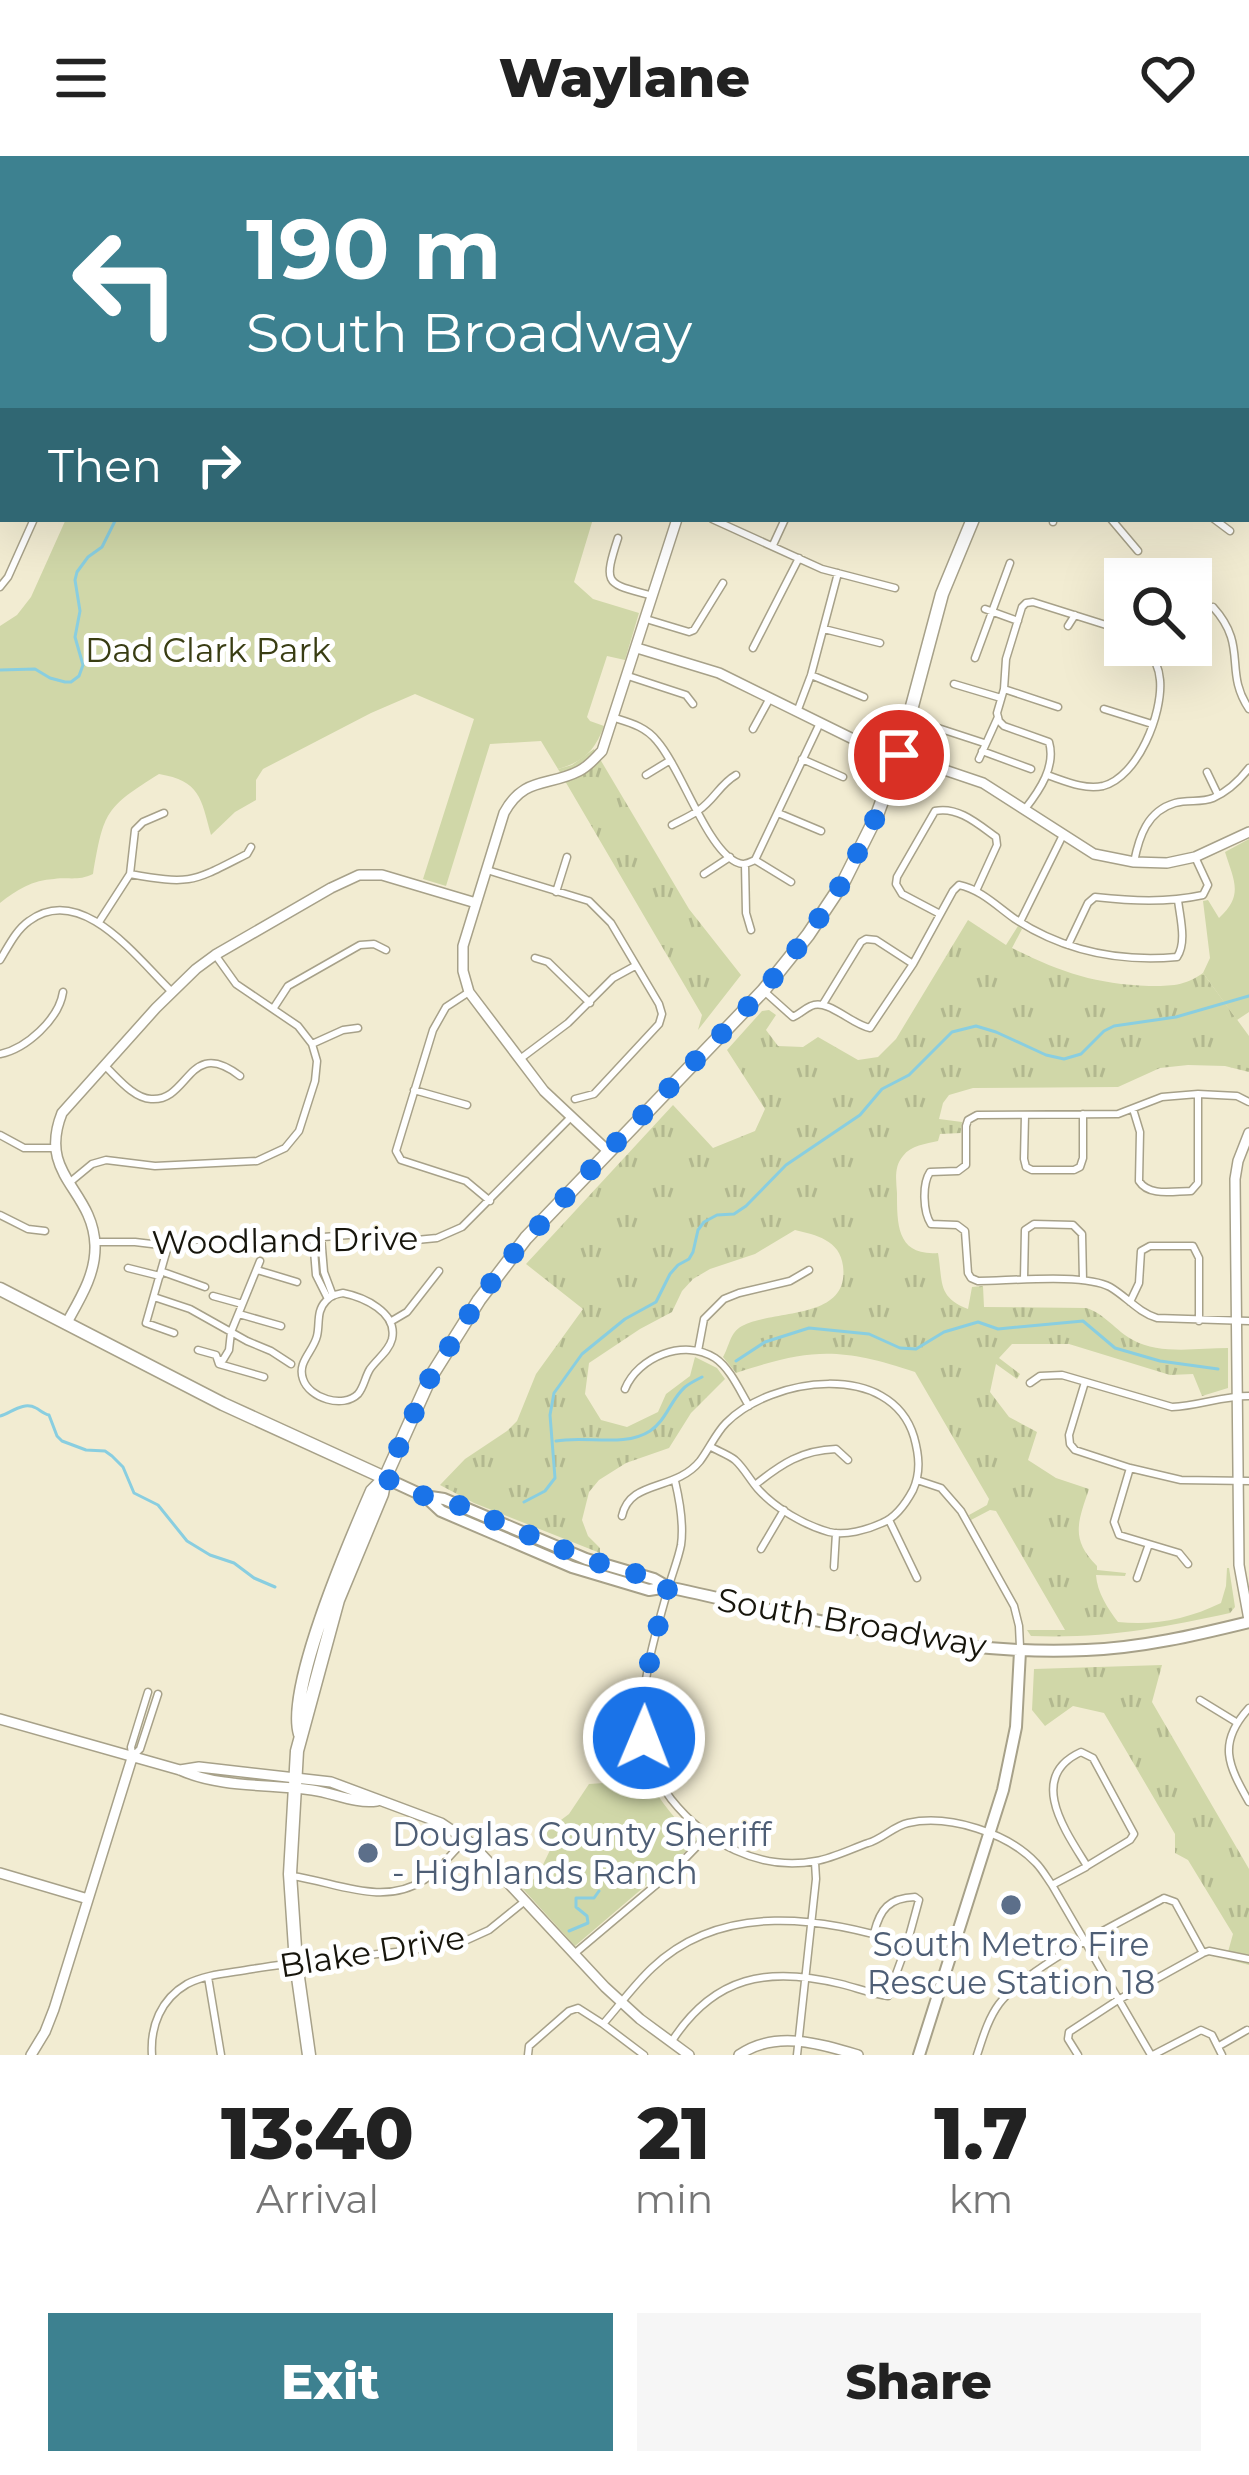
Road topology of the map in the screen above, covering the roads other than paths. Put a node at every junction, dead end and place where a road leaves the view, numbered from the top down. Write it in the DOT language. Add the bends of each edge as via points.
graph roads {
  1 [pos="32,522"];
  2 [pos="676,522"];
  3 [pos="725,522"];
  4 [pos="784,522"];
  5 [pos="972,522"];
  6 [pos="1114,522"];
  7 [pos="1218,522"];
  8 [pos="1229,531"];
  9 [pos="617,538"];
  10 [pos="773,545"];
  11 [pos="1138,550"];
  12 [pos="799,559"];
  13 [pos="1010,563"];
  14 [pos="838,574"];
  15 [pos="723,583"];
  16 [pos="0,587"];
  17 [pos="895,588"];
  18 [pos="653,596"];
  19 [pos="1213,607"];
  20 [pos="988,610"];
  21 [pos="1075,615"];
  22 [pos="646,619"];
  23 [pos="1018,621"];
  24 [pos="1104,624"];
  25 [pos="1068,626"];
  26 [pos="824,629"];
  27 [pos="880,643"];
  28 [pos="637,648"];
  29 [pos="754,648"];
  30 [pos="975,658"];
  31 [pos="1157,666"];
  32 [pos="811,675"];
  33 [pos="628,676"];
  34 [pos="954,684"];
  35 [pos="1002,694"];
  36 [pos="864,697"];
  37 [pos="770,698"];
  38 [pos="694,704"];
  39 [pos="1058,707"];
  40 [pos="1104,709"];
  41 [pos="1249,709"];
  42 [pos="797,712"];
  43 [pos="998,717"];
  44 [pos="615,718"];
  45 [pos="820,723"];
  46 [pos="1152,724"];
  47 [pos="935,727"];
  48 [pos="753,729"];
  49 [pos="982,751"];
  50 [pos="899,755"];
  51 [pos="802,759"];
  52 [pos="669,761"];
  53 [pos="1249,768"];
  54 [pos="1031,769"];
  55 [pos="1207,772"];
  56 [pos="1046,774"];
  57 [pos="646,775"];
  58 [pos="736,776"];
  59 [pos="843,777"];
  60 [pos="1218,795"];
  61 [pos="1024,809"];
  62 [pos="698,811"];
  63 [pos="164,813"];
  64 [pos="778,813"];
  65 [pos="672,825"];
  66 [pos="821,831"];
  67 [pos="1249,832"];
  68 [pos="1063,835"];
  69 [pos="251,847"];
  70 [pos="730,856"];
  71 [pos="567,857"];
  72 [pos="1195,857"];
  73 [pos="755,860"];
  74 [pos="1134,862"];
  75 [pos="745,864"];
  76 [pos="487,870"];
  77 [pos="130,874"];
  78 [pos="704,874"];
  79 [pos="791,882"];
  80 [pos="976,891"];
  81 [pos="556,892"];
  82 [pos="1178,901"];
  83 [pos="476,904"];
  84 [pos="940,914"];
  85 [pos="98,922"];
  86 [pos="1020,922"];
  87 [pos="751,930"];
  88 [pos="1068,946"];
  89 [pos="386,950"];
  90 [pos="215,955"];
  91 [pos="535,958"];
  92 [pos="0,960"];
  93 [pos="913,964"];
  94 [pos="635,966"];
  95 [pos="763,991"];
  96 [pos="63,992"];
  97 [pos="172,992"];
  98 [pos="469,992"];
  99 [pos="590,1003"];
  100 [pos="824,1004"];
  101 [pos="273,1009"];
  102 [pos="358,1028"];
  103 [pos="312,1044"];
  104 [pos="0,1054"];
  105 [pos="520,1059"];
  106 [pos="105,1066"];
  107 [pos="240,1076"];
  108 [pos="414,1090"];
  109 [pos="1198,1094"];
  110 [pos="574,1100"];
  111 [pos="1249,1102"];
  112 [pos="467,1106"];
  113 [pos="1133,1109"];
  114 [pos="1083,1114"];
  115 [pos="1025,1115"];
  116 [pos="570,1118"];
  117 [pos="1249,1132"];
  118 [pos="0,1135"];
  119 [pos="55,1148"];
  120 [pos="608,1151"];
  121 [pos="69,1183"];
  122 [pos="490,1201"];
  123 [pos="0,1215"];
  124 [pos="45,1231"];
  125 [pos="317,1237"];
  126 [pos="95,1242"];
  127 [pos="169,1246"];
  128 [pos="128,1268"];
  129 [pos="809,1270"];
  130 [pos="439,1271"];
  131 [pos="161,1274"];
  132 [pos="1083,1280"];
  133 [pos="1024,1281"];
  134 [pos="297,1282"];
  135 [pos="205,1287"];
  136 [pos="0,1289"];
  137 [pos="213,1296"];
  138 [pos="154,1297"];
  139 [pos="330,1297"];
  140 [pos="1130,1302"];
  141 [pos="242,1304"];
  142 [pos="239,1314"];
  143 [pos="1199,1321"];
  144 [pos="1236,1321"];
  145 [pos="1249,1321"];
  146 [pos="390,1322"];
  147 [pos="66,1324"];
  148 [pos="281,1326"];
  149 [pos="231,1332"];
  150 [pos="174,1333"];
  151 [pos="198,1350"];
  152 [pos="698,1351"];
  153 [pos="218,1360"];
  154 [pos="291,1364"];
  155 [pos="264,1377"];
  156 [pos="1085,1382"];
  157 [pos="1030,1383"];
  158 [pos="625,1389"];
  159 [pos="1243,1396"];
  160 [pos="749,1406"];
  161 [pos="711,1448"];
  162 [pos="848,1460"];
  163 [pos="1130,1468"];
  164 [pos="385,1478"];
  165 [pos="917,1480"];
  166 [pos="676,1481"];
  167 [pos="1244,1481"];
  168 [pos="754,1485"];
  169 [pos="784,1510"];
  170 [pos="622,1516"];
  171 [pos="890,1521"];
  172 [pos="836,1534"];
  173 [pos="1149,1544"];
  174 [pos="761,1549"];
  175 [pos="1188,1564"];
  176 [pos="834,1567"];
  177 [pos="917,1578"];
  178 [pos="1137,1578"];
  179 [pos="668,1587"];
  180 [pos="1249,1621"];
  181 [pos="1020,1651"];
  182 [pos="153,1693"];
  183 [pos="1200,1700"];
  184 [pos="1249,1708"];
  185 [pos="0,1719"];
  186 [pos="1236,1722"];
  187 [pos="132,1758"];
  188 [pos="294,1782"];
  189 [pos="1249,1802"];
  190 [pos="989,1834"];
  191 [pos="707,1835"];
  192 [pos="466,1840"];
  193 [pos="815,1862"];
  194 [pos="1087,1866"];
  195 [pos="0,1873"];
  196 [pos="290,1876"];
  197 [pos="1052,1885"];
  198 [pos="88,1899"];
  199 [pos="525,1901"];
  200 [pos="812,1923"];
  201 [pos="874,1933"];
  202 [pos="1084,1942"];
  203 [pos="907,1944"];
  204 [pos="1203,1953"];
  205 [pos="574,1954"];
  206 [pos="1249,1959"];
  207 [pos="296,1963"];
  208 [pos="208,1977"];
  209 [pos="806,1980"];
  210 [pos="1007,1980"];
  211 [pos="1013,1989"];
  212 [pos="1118,2000"];
  213 [pos="622,2002"];
  214 [pos="603,2024"];
  215 [pos="1247,2030"];
  216 [pos="672,2041"];
  217 [pos="799,2042"];
  218 [pos="1220,2050"];
  219 [pos="31,2055"];
  220 [pos="152,2055"];
  221 [pos="221,2055"];
  222 [pos="309,2055"];
  223 [pos="528,2055"];
  224 [pos="644,2055"];
  225 [pos="689,2055"];
  226 [pos="739,2055"];
  227 [pos="797,2055"];
  228 [pos="858,2055"];
  229 [pos="919,2055"];
  230 [pos="977,2055"];
  231 [pos="1078,2055"];
  232 [pos="1152,2055"];
  1 -- 16 [label="street"];
  2 -- 18 [label="street"];
  3 -- 10 [label="street"];
  4 -- 10 [label="street"];
  5 -- 50 [label="main road" via="942,594"];
  6 -- 11 [label="street"];
  7 -- 8 [label="street"];
  9 -- 18 [label="street" via="609,578"];
  10 -- 12 [label="street"];
  12 -- 14 [label="street"];
  12 -- 29 [label="street"];
  13 -- 20 [label="street"];
  14 -- 17 [label="street"];
  14 -- 26 [label="street"];
  15 -- 22 [label="street" via="694,630"];
  18 -- 22 [label="street"];
  19 -- 41 [label="street" via="1234,637 1235,690"];
  20 -- 23 [label="street"];
  20 -- 30 [label="street"];
  21 -- 23 [label="street" via="1033,602"];
  21 -- 24 [label="street"];
  21 -- 25 [label="street"];
  22 -- 28 [label="street"];
  23 -- 35 [label="street"];
  26 -- 27 [label="street"];
  26 -- 32 [label="street"];
  28 -- 33 [label="street"];
  28 -- 37 [label="street"];
  31 -- 46 [label="street"];
  32 -- 36 [label="street"];
  32 -- 42 [label="street"];
  33 -- 38 [label="street"];
  33 -- 44 [label="street"];
  34 -- 35 [label="street"];
  35 -- 39 [label="street"];
  35 -- 43 [label="street"];
  37 -- 42 [label="street"];
  37 -- 48 [label="street"];
  40 -- 46 [label="street"];
  42 -- 45 [label="street"];
  43 -- 49 [label="street"];
  43 -- 56 [label="street" via="1049,742"];
  44 -- 52 [label="street" via="644,729"];
  44 -- 76 [label="street" via="587,766 532,783 512,799"];
  45 -- 50 [label="street"];
  45 -- 51 [label="street"];
  46 -- 56 [label="street" via="1131,769 1098,790"];
  47 -- 49 [label="street"];
  49 -- 54 [label="street"];
  50 -- 61 [label="street" via="983,783"];
  50 -- 95 [label="main road" via="844,880"];
  51 -- 59 [label="street"];
  51 -- 64 [label="street"];
  52 -- 57 [label="street"];
  52 -- 62 [label="street"];
  53 -- 60 [label="street"];
  55 -- 60 [label="street"];
  56 -- 61 [label="street"];
  58 -- 62 [label="street"];
  60 -- 74 [label="street" via="1152,816"];
  61 -- 68 [label="street"];
  62 -- 65 [label="street"];
  62 -- 70 [label="street"];
  63 -- 77 [label="street" via="134,830"];
  64 -- 66 [label="street"];
  64 -- 73 [label="street"];
  67 -- 72 [label="street"];
  68 -- 74 [label="street" via="1094,854"];
  68 -- 86 [label="street"];
  69 -- 77 [label="street" via="197,880"];
  70 -- 75 [label="street"];
  70 -- 78 [label="street"];
  71 -- 81 [label="street"];
  72 -- 74 [label="street"];
  72 -- 82 [label="street" via="1207,889"];
  73 -- 75 [label="street"];
  73 -- 79 [label="street"];
  75 -- 87 [label="street"];
  76 -- 81 [label="street"];
  76 -- 83 [label="street"];
  77 -- 85 [label="street"];
  80 -- 84 [label="street" via="959,885"];
  80 -- 84 [label="street" via="996,837 969,818 935,812 896,884"];
  80 -- 86 [label="street"];
  81 -- 94 [label="street" via="604,914"];
  82 -- 88 [label="street" via="1095,897"];
  82 -- 88 [label="street" via="1178,957"];
  83 -- 90 [label="street" via="358,875"];
  83 -- 98 [label="street" via="462,954"];
  84 -- 93 [label="street"];
  85 -- 92 [label="street" via="81,912 45,912 27,922"];
  85 -- 97 [label="street"];
  86 -- 88 [label="street"];
  89 -- 101 [label="street" via="360,946 288,986"];
  90 -- 97 [label="street"];
  90 -- 101 [label="street" via="236,984"];
  91 -- 99 [label="street"];
  93 -- 100 [label="street" via="870,1028"];
  93 -- 100 [label="street" via="866,938"];
  94 -- 99 [label="street"];
  94 -- 110 [label="street" via="659,1004 658,1024 593,1094"];
  95 -- 100 [label="street" via="793,1018"];
  95 -- 120 [label="main road"];
  96 -- 104 [label="street" via="28,1042"];
  97 -- 106 [label="street"];
  98 -- 105 [label="street"];
  98 -- 108 [label="street" via="440,1015"];
  99 -- 105 [label="street"];
  101 -- 103 [label="street"];
  102 -- 103 [label="street"];
  103 -- 121 [label="street" via="315,1081 299,1132 285,1148 256,1161 106,1160"];
  105 -- 116 [label="street"];
  106 -- 107 [label="street" via="152,1100 206,1064 223,1063"];
  106 -- 119 [label="street" via="62,1113"];
  108 -- 112 [label="street"];
  108 -- 122 [label="street" via="397,1156 466,1181"];
  109 -- 111 [label="street"];
  109 -- 113 [label="street"];
  109 -- 113 [label="street" via="1192,1191 1142,1187"];
  113 -- 114 [label="street"];
  114 -- 115 [label="street"];
  114 -- 115 [label="street" via="1083,1158 1073,1170 1026,1167"];
  115 -- 133 [label="street" via="976,1114 968,1120 966,1166 926,1178 926,1216 965,1231 971,1277"];
  116 -- 120 [label="street"];
  116 -- 122 [label="street, Woodland Drive"];
  117 -- 144 [label="street" via="1235,1179"];
  118 -- 119 [label="street" via="24,1148"];
  119 -- 121 [label="street"];
  120 -- 164 [label="main road" via="478,1300 430,1378"];
  121 -- 126 [label="street"];
  122 -- 125 [label="street, Woodland Drive" via="436,1238"];
  123 -- 124 [label="street"];
  125 -- 127 [label="street, Woodland Drive"];
  125 -- 139 [label="street" via="316,1275"];
  126 -- 127 [label="street, Woodland Drive"];
  126 -- 147 [label="street" via="90,1279"];
  127 -- 131 [label="street"];
  128 -- 131 [label="street"];
  129 -- 152 [label="street" via="724,1299 704,1319"];
  130 -- 146 [label="street"];
  131 -- 135 [label="street"];
  131 -- 138 [label="street"];
  132 -- 133 [label="street"];
  132 -- 133 [label="street" via="1082,1234 1073,1225 1034,1224 1023,1239"];
  132 -- 140 [label="street"];
  134 -- 141 [label="street" via="259,1265"];
  136 -- 147 [label="main road, South Broadway"];
  137 -- 141 [label="street"];
  138 -- 149 [label="street"];
  138 -- 150 [label="street" via="146,1323"];
  139 -- 146 [label="street" via="369,1301"];
  139 -- 146 [label="street" via="301,1373 309,1389 334,1401 359,1393 390,1346"];
  140 -- 143 [label="street" via="1157,1318"];
  140 -- 143 [label="street" via="1141,1252 1192,1246"];
  141 -- 142 [label="street"];
  142 -- 148 [label="street"];
  142 -- 149 [label="street"];
  143 -- 144 [label="street"];
  144 -- 145 [label="street"];
  144 -- 159 [label="street"];
  147 -- 164 [label="main road, South Broadway"];
  149 -- 153 [label="street"];
  149 -- 154 [label="street"];
  151 -- 153 [label="street"];
  152 -- 158 [label="street" via="649,1361"];
  152 -- 160 [label="street" via="723,1365"];
  153 -- 155 [label="street"];
  156 -- 157 [label="street" via="1062,1375"];
  156 -- 159 [label="street" via="1172,1407"];
  156 -- 163 [label="street" via="1070,1444"];
  159 -- 167 [label="street"];
  160 -- 161 [label="street" via="724,1424"];
  160 -- 165 [label="street" via="812,1384 873,1391 910,1426"];
  161 -- 166 [label="street"];
  161 -- 168 [label="street" via="736,1460"];
  162 -- 168 [label="street" via="836,1449 817,1449"];
  163 -- 167 [label="street" via="1180,1480"];
  163 -- 173 [label="street" via="1114,1528"];
  164 -- 179 [label="main road, South Broadway" via="572,1567 649,1590"];
  164 -- 188 [label="main road" via="323,1645"];
  165 -- 171 [label="street"];
  165 -- 181 [label="street" via="941,1488 961,1511 1013,1606"];
  166 -- 170 [label="street" via="636,1493"];
  166 -- 179 [label="street" via="681,1546"];
  167 -- 180 [label="street" via="1239,1565"];
  168 -- 169 [label="street"];
  169 -- 172 [label="street"];
  169 -- 174 [label="street"];
  171 -- 172 [label="street"];
  171 -- 177 [label="street"];
  172 -- 176 [label="street"];
  173 -- 175 [label="street"];
  173 -- 178 [label="street"];
  179 -- 181 [label="main road, South Broadway" via="914,1640"];
  179 -- 191 [label="street" via="644,1684 644,1738 664,1790"];
  180 -- 181 [label="main road, South Broadway" via="1110,1649"];
  181 -- 190 [label="main road" via="1013,1748"];
  182 -- 187 [label="street"];
  183 -- 186 [label="street"];
  184 -- 186 [label="street"];
  185 -- 187 [label="street"];
  186 -- 189 [label="street" via="1228,1758"];
  187 -- 188 [label="street" via="199,1779"];
  187 -- 198 [label="street"];
  188 -- 192 [label="street" via="377,1801"];
  188 -- 196 [label="main road"];
  190 -- 193 [label="street" via="945,1822 905,1823"];
  190 -- 197 [label="street" via="1034,1861"];
  190 -- 229 [label="main road"];
  191 -- 193 [label="street" via="765,1859"];
  191 -- 205 [label="street"];
  192 -- 196 [label="street" via="430,1876 394,1892"];
  192 -- 199 [label="street"];
  193 -- 200 [label="street"];
  194 -- 194 [label="street" via="1134,1834 1094,1758 1082,1752 1059,1771 1053,1798"];
  194 -- 197 [label="street"];
  195 -- 198 [label="street"];
  196 -- 207 [label="main road"];
  197 -- 202 [label="street"];
  198 -- 219 [label="street" via="51,2018"];
  199 -- 205 [label="street"];
  199 -- 207 [label="street, Blake Drive" via="467,1940"];
  200 -- 201 [label="street"];
  200 -- 209 [label="street"];
  200 -- 213 [label="street" via="755,1921 707,1933 653,1966"];
  201 -- 203 [label="street"];
  201 -- 203 [label="street" via="882,1909 915,1897"];
  202 -- 204 [label="street" via="1164,1898 1175,1902"];
  202 -- 211 [label="street"];
  202 -- 212 [label="street"];
  203 -- 209 [label="street" via="888,1996"];
  204 -- 206 [label="street"];
  204 -- 212 [label="street"];
  205 -- 213 [label="street"];
  207 -- 208 [label="street, Blake Drive"];
  207 -- 222 [label="main road"];
  208 -- 220 [label="street" via="176,1991 159,2012"];
  208 -- 221 [label="street"];
  209 -- 216 [label="street" via="762,1977 718,1992"];
  209 -- 217 [label="street"];
  210 -- 211 [label="street"];
  211 -- 230 [label="street"];
  212 -- 231 [label="street" via="1069,2032"];
  212 -- 232 [label="street"];
  213 -- 214 [label="street"];
  213 -- 216 [label="street"];
  214 -- 223 [label="street" via="578,2008 569,2011"];
  214 -- 224 [label="street"];
  215 -- 218 [label="street"];
  216 -- 225 [label="street"];
  217 -- 226 [label="street" via="763,2041"];
  217 -- 227 [label="street"];
  217 -- 228 [label="street"];
  218 -- 232 [label="street" via="1201,2030"];
}
